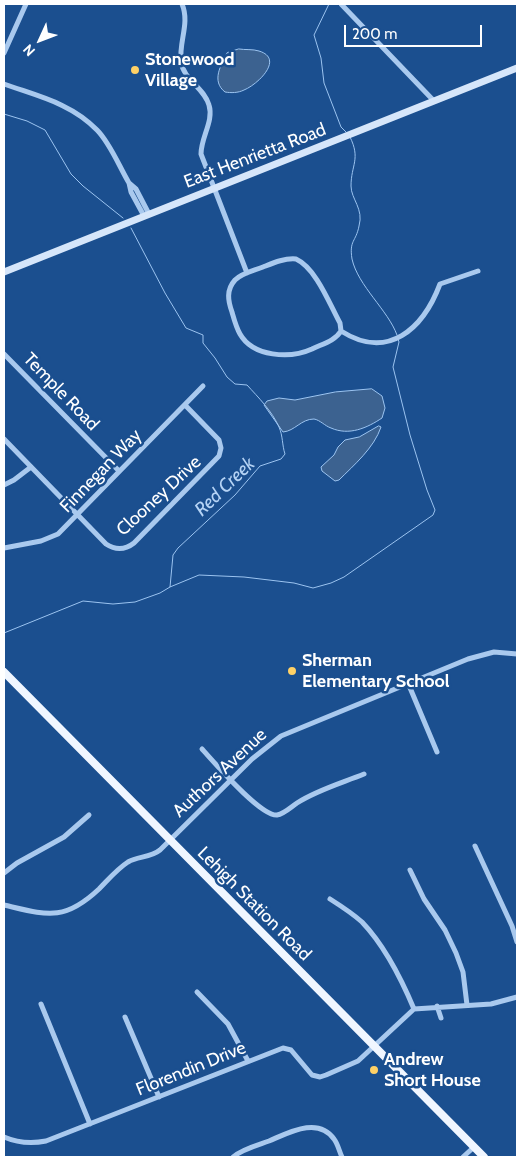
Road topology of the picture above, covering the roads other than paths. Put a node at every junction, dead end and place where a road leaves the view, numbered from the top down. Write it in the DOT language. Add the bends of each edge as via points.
graph roads {
  1 [pos="26,4"];
  2 [pos="185,4"];
  3 [pos="341,4"];
  4 [pos="4,53"];
  5 [pos="517,68"];
  6 [pos="4,84"];
  7 [pos="434,101"];
  8 [pos="214,188"];
  9 [pos="146,215"];
  10 [pos="478,271"];
  11 [pos="4,272"];
  12 [pos="247,273"];
  13 [pos="341,331"];
  14 [pos="4,354"];
  15 [pos="203,386"];
  16 [pos="185,405"];
  17 [pos="4,439"];
  18 [pos="31,467"];
  19 [pos="119,471"];
  20 [pos="4,485"];
  21 [pos="77,515"];
  22 [pos="4,548"];
  23 [pos="517,654"];
  24 [pos="4,672"];
  25 [pos="408,683"];
  26 [pos="202,749"];
  27 [pos="437,752"];
  28 [pos="364,774"];
  29 [pos="231,779"];
  30 [pos="89,816"];
  31 [pos="170,840"];
  32 [pos="475,846"];
  33 [pos="410,870"];
  34 [pos="4,873"];
  35 [pos="330,899"];
  36 [pos="4,905"];
  37 [pos="517,942"];
  38 [pos="197,992"];
  39 [pos="517,997"];
  40 [pos="41,1004"];
  41 [pos="467,1005"];
  42 [pos="437,1006"];
  43 [pos="414,1009"];
  44 [pos="125,1016"];
  45 [pos="441,1018"];
  46 [pos="374,1046"];
  47 [pos="248,1061"];
  48 [pos="159,1097"];
  49 [pos="90,1124"];
  50 [pos="4,1137"];
  51 [pos="474,1147"];
  52 [pos="233,1157"];
  53 [pos="342,1157"];
  54 [pos="463,1157"];
  55 [pos="484,1157"];
  1 -- 4 [label="street"];
  2 -- 8 [label="street" via="181,60 187,76 203,93 209,106 210,117 201,154"];
  3 -- 7 [label="street"];
  5 -- 7 [label="main road, East Henrietta Road"];
  6 -- 9 [label="street" via="58,102 98,130"];
  7 -- 8 [label="main road, East Henrietta Road"];
  8 -- 9 [label="main road, East Henrietta Road"];
  8 -- 12 [label="street"];
  9 -- 11 [label="main road, East Henrietta Road"];
  10 -- 13 [label="street" via="440,284 426,311 398,337 382,343 364,343"];
  12 -- 13 [label="street" via="283,260 301,262 314,276 340,323"];
  12 -- 13 [label="street" via="233,282 228,298 239,333 253,347 273,353 296,354 330,341"];
  14 -- 19 [label="street, Temple Road"];
  15 -- 16 [label="street, Finnegan Way"];
  16 -- 19 [label="street, Finnegan Way"];
  16 -- 21 [label="street, Clooney Drive" via="219,440 220,451 216,460 126,548 109,546"];
  17 -- 18 [label="street, Clooney Drive"];
  18 -- 20 [label="street"];
  18 -- 21 [label="street, Clooney Drive"];
  19 -- 21 [label="street, Finnegan Way"];
  21 -- 22 [label="street, Finnegan Way" via="50,538"];
  23 -- 25 [label="street, Authors Avenue" via="481,655"];
  24 -- 31 [label="main road, Lehigh Station Road"];
  25 -- 27 [label="street"];
  25 -- 29 [label="street, Authors Avenue" via="281,736 262,749"];
  26 -- 29 [label="street"];
  28 -- 29 [label="street" via="307,797 276,815 260,807"];
  29 -- 31 [label="street, Authors Avenue"];
  30 -- 34 [label="street" via="64,838"];
  31 -- 36 [label="street, Authors Avenue" via="156,853 127,863 74,909 48,914"];
  31 -- 46 [label="main road, Lehigh Station Road"];
  32 -- 37 [label="street"];
  33 -- 41 [label="street" via="456,952 463,972"];
  35 -- 43 [label="street" via="361,922 380,944"];
  38 -- 47 [label="street" via="228,1024"];
  39 -- 41 [label="street" via="492,1004"];
  40 -- 49 [label="street"];
  41 -- 42 [label="street"];
  42 -- 43 [label="street"];
  42 -- 45 [label="street"];
  43 -- 46 [label="street"];
  44 -- 48 [label="street"];
  46 -- 47 [label="street, Florendin Drive" via="358,1061 320,1077 312,1075 286,1048"];
  46 -- 51 [label="main road, Lehigh Station Road"];
  47 -- 48 [label="street, Florendin Drive"];
  48 -- 49 [label="street, Florendin Drive"];
  49 -- 50 [label="street, Florendin Drive" via="38,1143"];
  51 -- 54 [label="street"];
  51 -- 55 [label="main road, Lehigh Station Road"];
  52 -- 53 [label="street" via="309,1127 330,1135"];
}
